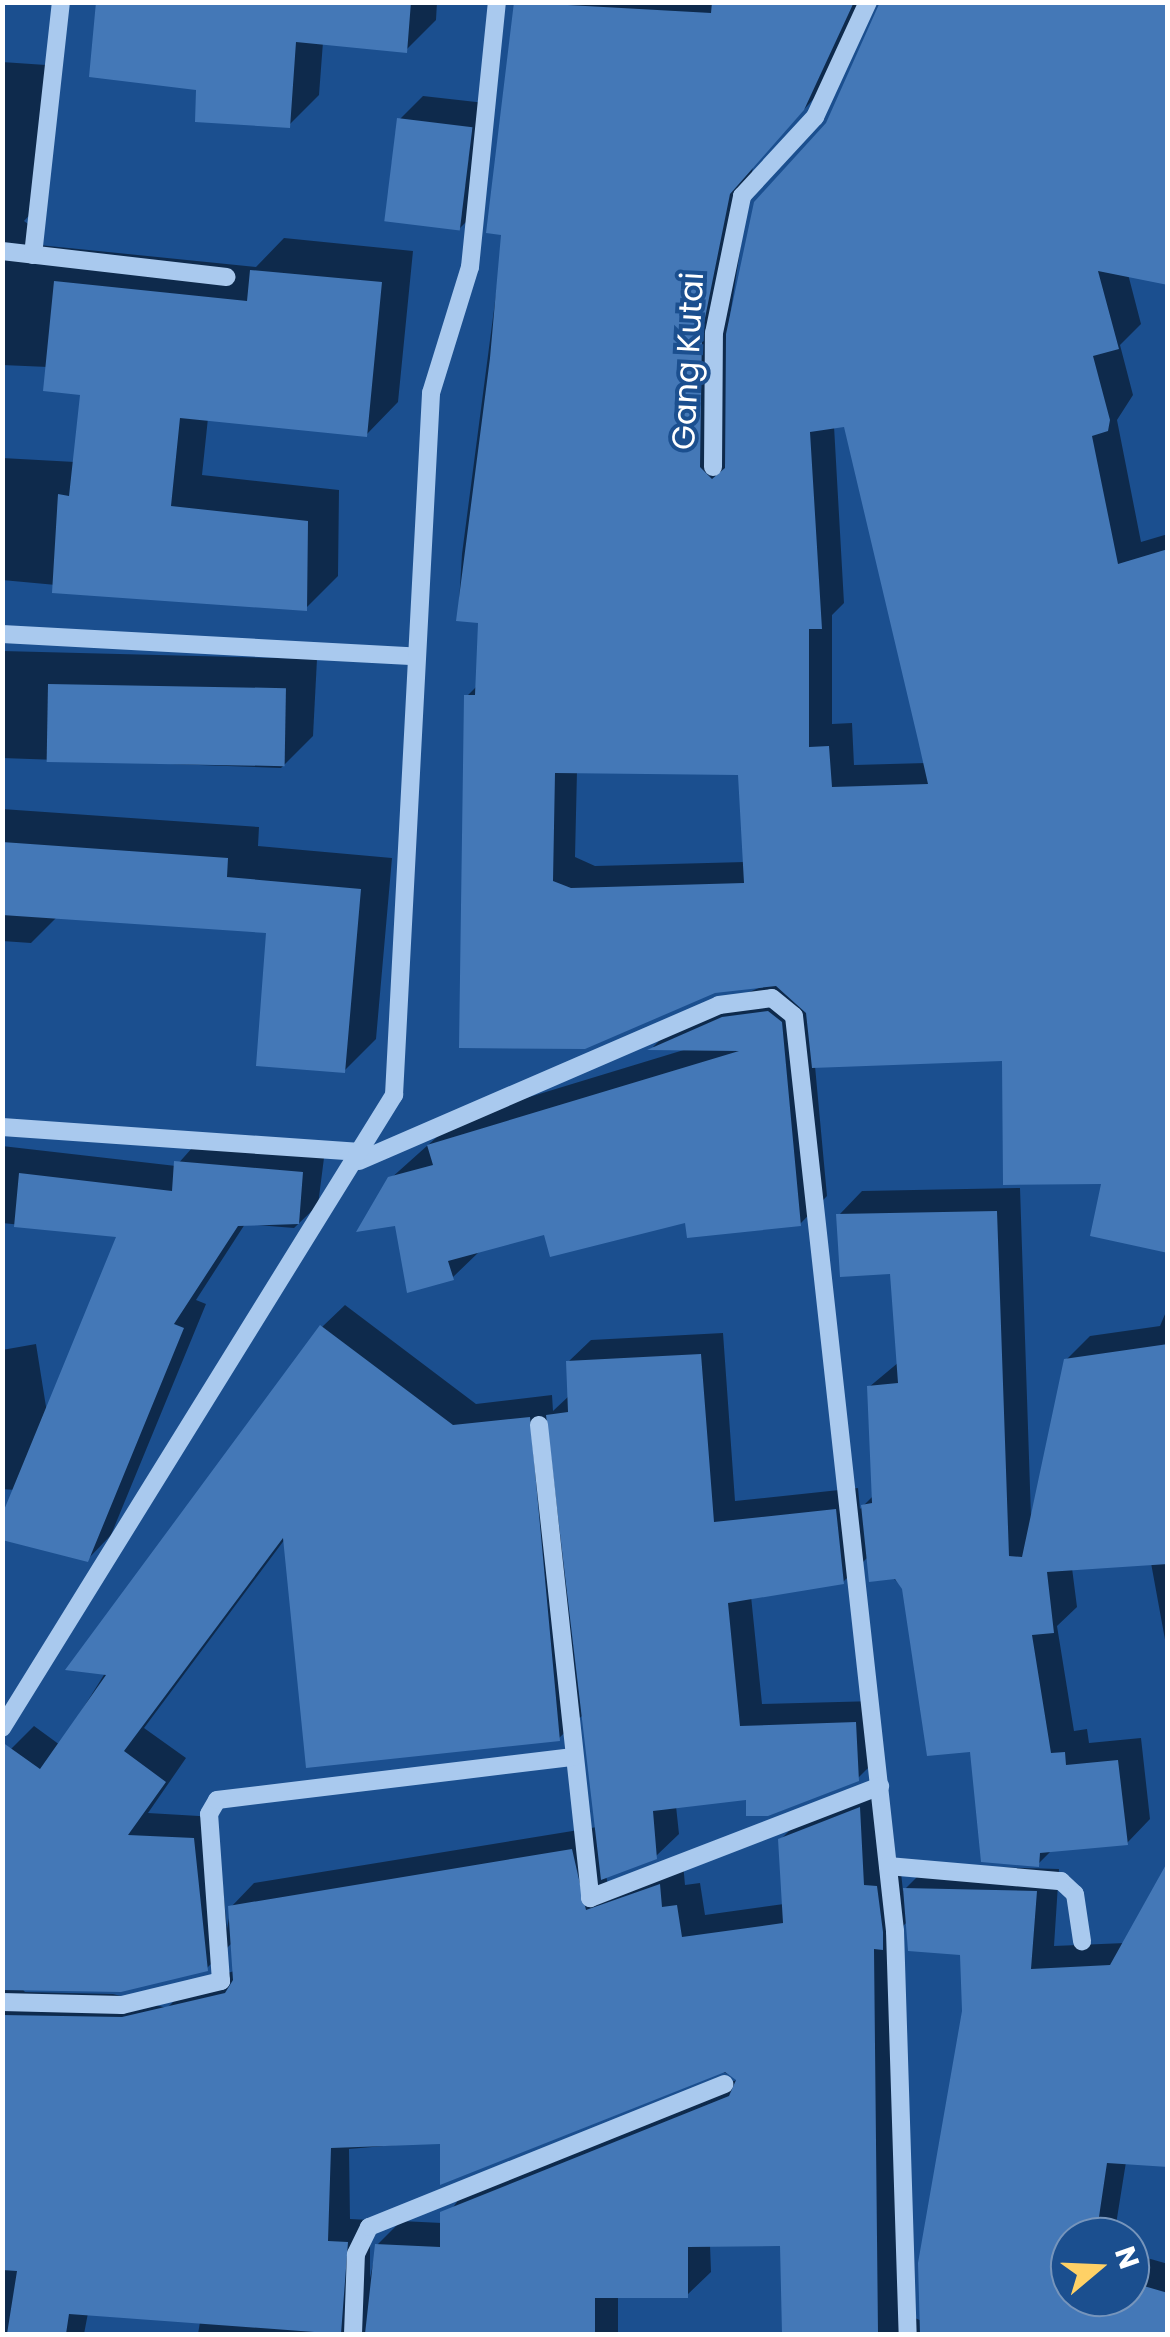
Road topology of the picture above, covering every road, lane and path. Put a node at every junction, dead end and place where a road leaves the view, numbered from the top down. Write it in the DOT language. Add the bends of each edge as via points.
graph roads {
  1 [pos="61,2"];
  2 [pos="497,2"];
  3 [pos="868,2"];
  4 [pos="2,251"];
  5 [pos="33,255"];
  6 [pos="226,277"];
  7 [pos="713,467"];
  8 [pos="2,634"];
  9 [pos="410,656"];
  10 [pos="2,1127"];
  11 [pos="361,1157"];
  12 [pos="540,1425"];
  13 [pos="2,1728"];
  14 [pos="573,1757"];
  15 [pos="880,1786"];
  16 [pos="888,1866"];
  17 [pos="1082,1941"];
  18 [pos="2,2002"];
  19 [pos="724,2084"];
  20 [pos="353,2334"];
  21 [pos="908,2334"];
  1 -- 5 [label="street"];
  2 -- 9 [label="street" via="470,267 431,393"];
  3 -- 7 [label="street, Gang Kutai" via="815,117 742,196 714,333"];
  4 -- 5 [label="street"];
  5 -- 6 [label="street"];
  8 -- 9 [label="street"];
  9 -- 11 [label="street" via="399,1072"];
  10 -- 11 [label="street"];
  11 -- 13 [label="street"];
  11 -- 15 [label="street" via="718,1005 772,998 790,1009"];
  12 -- 14 [label="street"];
  14 -- 15 [label="street" via="584,1890 596,1900"];
  14 -- 18 [label="street" via="217,1800 209,1814 222,1981 122,2005"];
  15 -- 16 [label="street"];
  16 -- 17 [label="street" via="1061,1881 1074,1894"];
  16 -- 21 [label="street"];
  19 -- 20 [label="street" via="378,2221 356,2254"];
}
